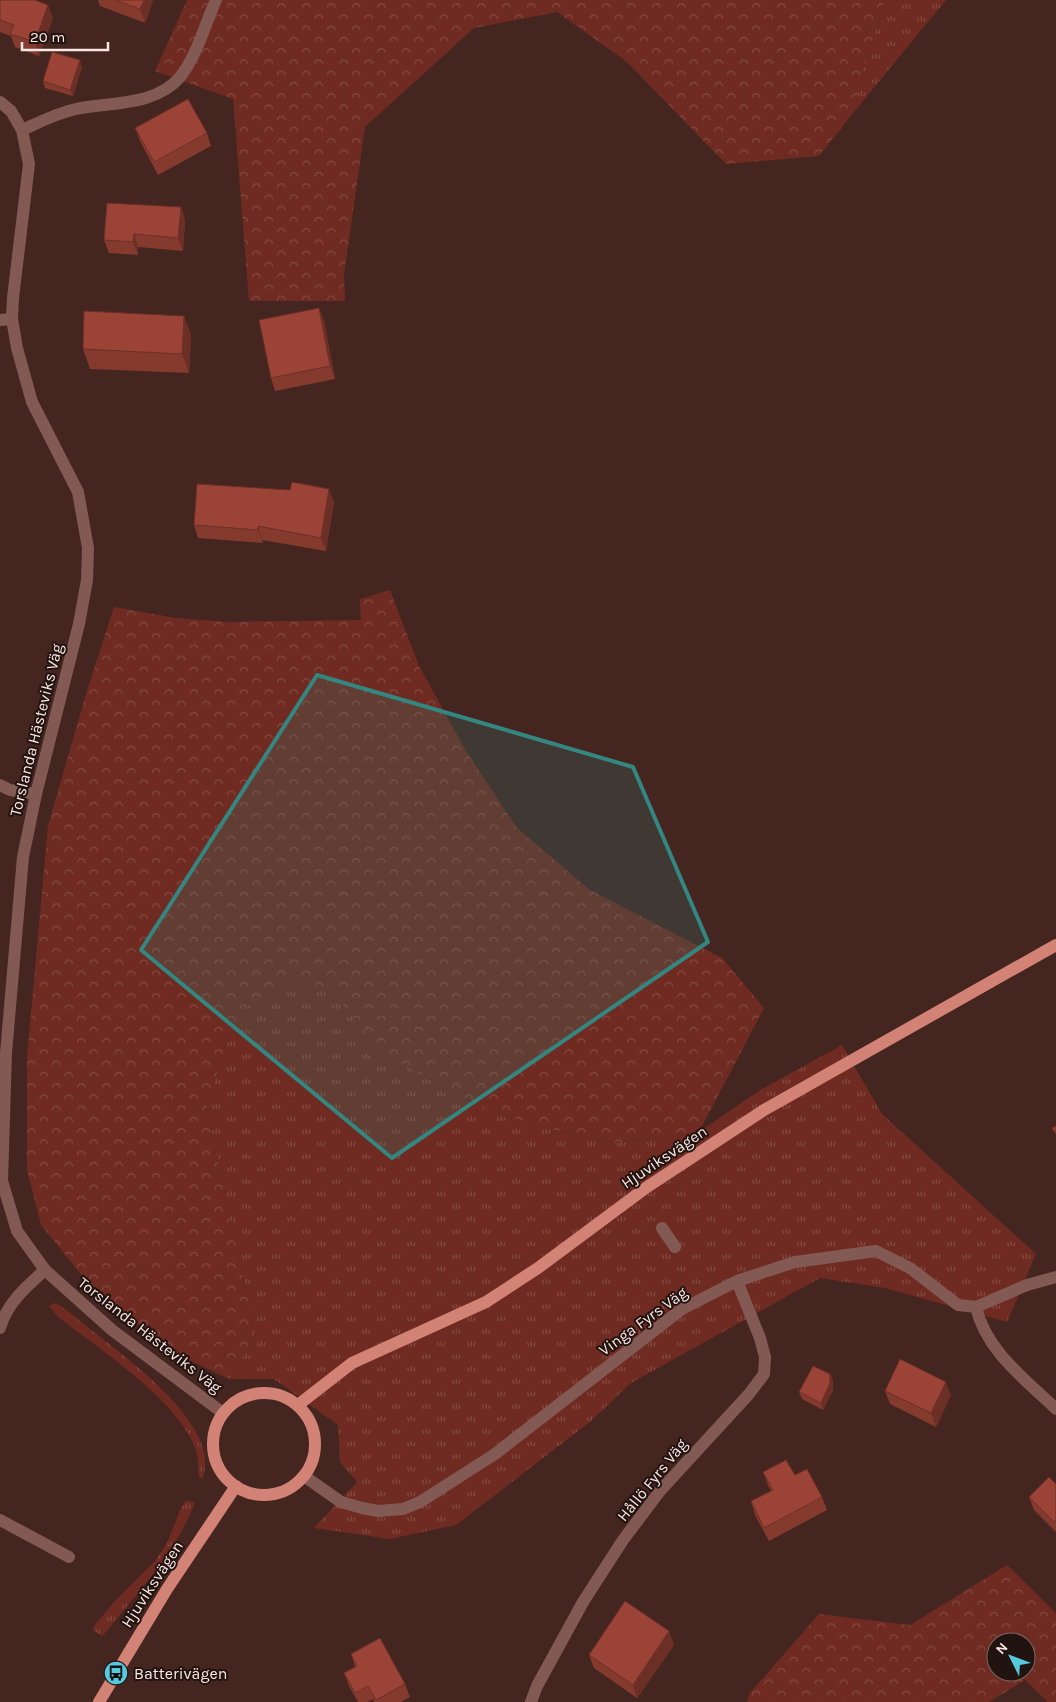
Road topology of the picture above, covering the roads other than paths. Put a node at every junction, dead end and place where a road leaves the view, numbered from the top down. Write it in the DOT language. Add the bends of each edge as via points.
graph roads {
  1 [pos="216,0"];
  2 [pos="0,102"];
  3 [pos="22,130"];
  4 [pos="6,319"];
  5 [pos="0,785"];
  6 [pos="36,794"];
  7 [pos="1056,945"];
  8 [pos="4,1033"];
  9 [pos="662,1228"];
  10 [pos="674,1247"];
  11 [pos="45,1270"];
  12 [pos="1056,1277"];
  13 [pos="737,1281"];
  14 [pos="976,1307"];
  15 [pos="0,1328"];
  16 [pos="298,1405"];
  17 [pos="1056,1409"];
  18 [pos="223,1413"];
  19 [pos="304,1476"];
  20 [pos="236,1486"];
  21 [pos="0,1520"];
  22 [pos="69,1557"];
  23 [pos="99,1702"];
  24 [pos="531,1702"];
  1 -- 3 [label="street" via="188,65 170,87 154,96 68,111"];
  2 -- 3 [label="street, Torslanda Hästeviks Väg" via="11,111"];
  3 -- 4 [label="street, Torslanda Hästeviks Väg" via="29,164 13,298"];
  4 -- 6 [label="street, Torslanda Hästeviks Väg" via="32,402 78,492 88,548 87,580 79,624"];
  5 -- 6 [label="street"];
  6 -- 8 [label="street, Torslanda Hästeviks Väg" via="23,856"];
  7 -- 16 [label="main road, Hjuviksvägen" via="764,1110 646,1187 538,1268 486,1302 352,1363"];
  8 -- 11 [label="street, Torslanda Hästeviks Väg" via="2,1181 17,1230"];
  9 -- 10 [label="street"];
  11 -- 15 [label="street" via="4,1314"];
  11 -- 18 [label="street, Torslanda Hästeviks Väg" via="112,1330"];
  12 -- 14 [label="street" via="1027,1285"];
  13 -- 14 [label="street, Vinga Fyrs Väg" via="795,1262 876,1252 910,1268 958,1305"];
  13 -- 19 [label="street, Vinga Fyrs Väg" via="682,1309 495,1454 420,1502 403,1509 378,1511 362,1508 341,1502"];
  13 -- 24 [label="street, Hållö Fyrs Väg" via="760,1338 764,1374 750,1394 660,1491 623,1540 583,1602"];
  14 -- 17 [label="street" via="995,1350"];
  16 -- 18 [label="main road" via="280,1395 259,1393 239,1399"];
  16 -- 19 [label="main road" via="309,1418 315,1435 315,1452"];
  18 -- 20 [label="main road" via="214,1436 214,1453 220,1468"];
  19 -- 20 [label="main road" via="290,1488 272,1494 254,1494"];
  20 -- 23 [label="main road, Hjuviksvägen" via="167,1589"];
  21 -- 22 [label="street"];
}
